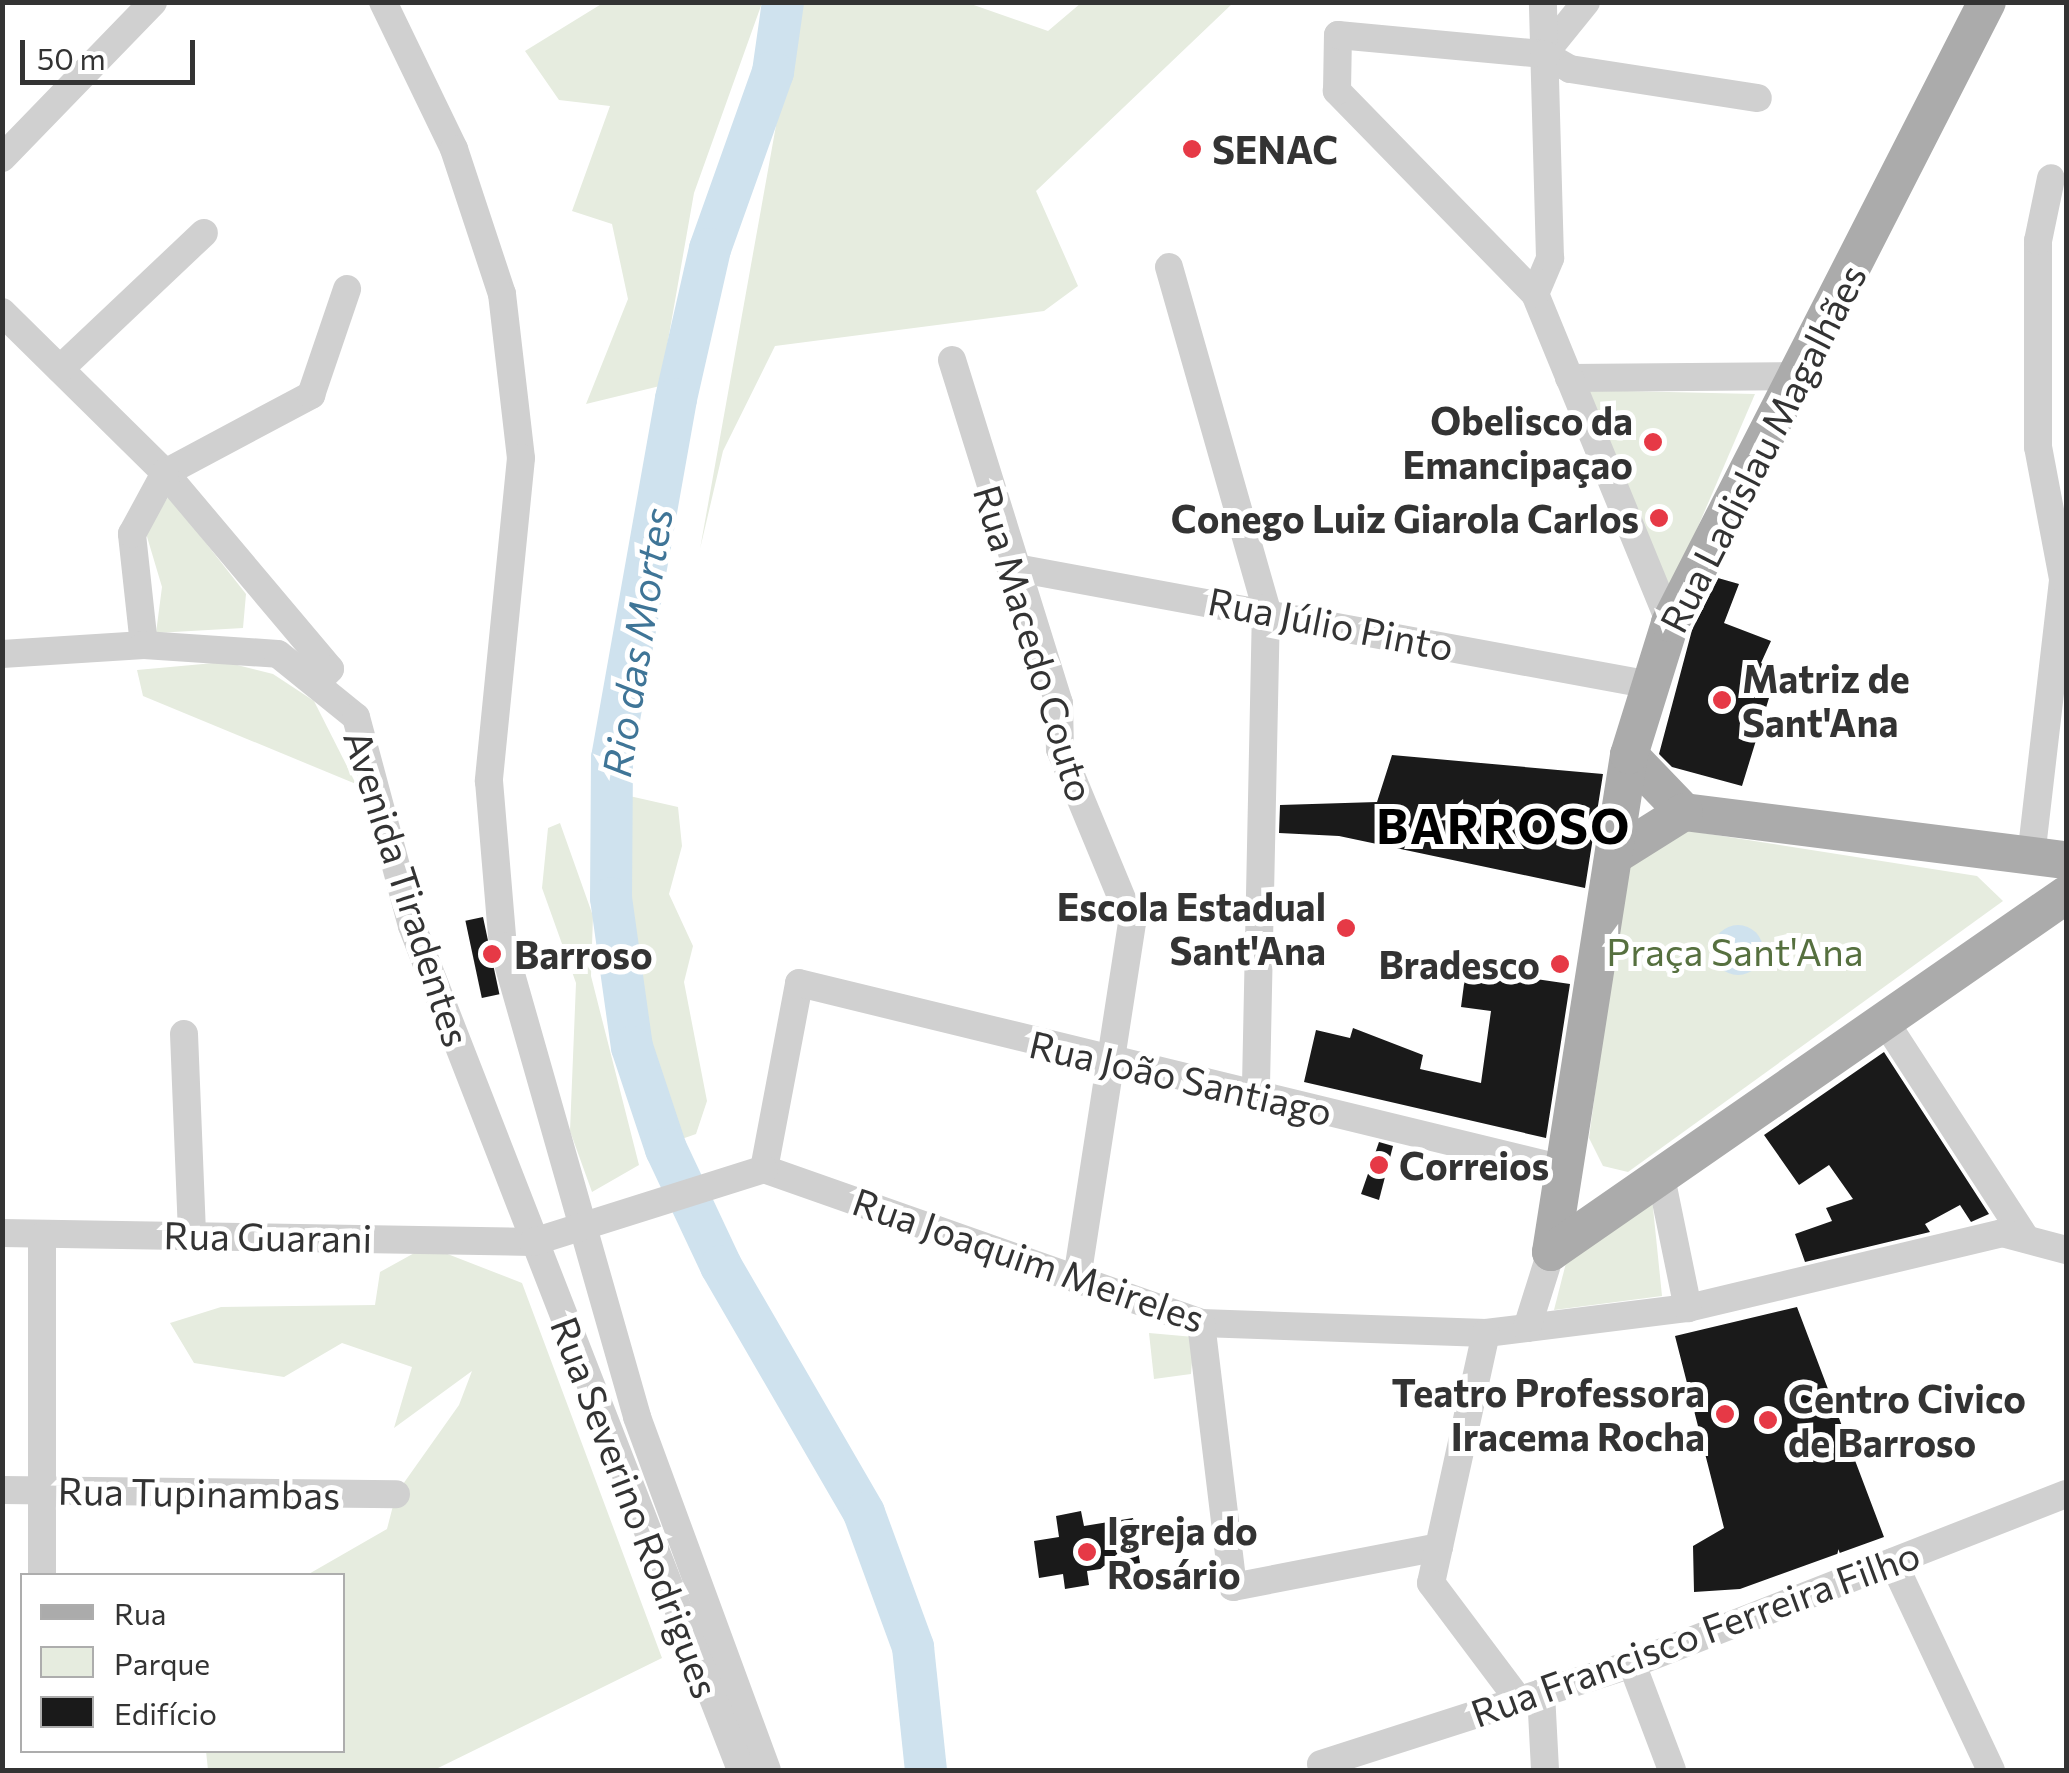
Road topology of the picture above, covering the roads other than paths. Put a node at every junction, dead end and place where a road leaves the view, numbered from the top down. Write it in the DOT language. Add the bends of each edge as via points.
graph roads {
  1 [pos="153,2"];
  2 [pos="383,2"];
  3 [pos="1542,2"];
  4 [pos="1586,2"];
  5 [pos="1987,2"];
  6 [pos="1544,54"];
  7 [pos="1758,98"];
  8 [pos="2,158"];
  9 [pos="2051,178"];
  10 [pos="204,233"];
  11 [pos="1169,267"];
  12 [pos="347,290"];
  13 [pos="1535,294"];
  14 [pos="2,312"];
  15 [pos="952,360"];
  16 [pos="60,369"];
  17 [pos="1797,376"];
  18 [pos="1569,378"];
  19 [pos="165,473"];
  20 [pos="1010,567"];
  21 [pos="1266,608"];
  22 [pos="1670,623"];
  23 [pos="144,645"];
  24 [pos="2,654"];
  25 [pos="319,680"];
  26 [pos="1651,685"];
  27 [pos="1628,755"];
  28 [pos="1684,812"];
  29 [pos="1617,854"];
  30 [pos="2032,857"];
  31 [pos="2066,895"];
  32 [pos="1996,942"];
  33 [pos="1884,1020"];
  34 [pos="184,1034"];
  35 [pos="1115,1064"];
  36 [pos="1256,1093"];
  37 [pos="764,1169"];
  38 [pos="1564,1169"];
  39 [pos="1661,1177"];
  40 [pos="581,1222"];
  41 [pos="2,1232"];
  42 [pos="192,1232"];
  43 [pos="42,1236"];
  44 [pos="2026,1239"];
  45 [pos="533,1242"];
  46 [pos="2066,1250"];
  47 [pos="1550,1252"];
  48 [pos="1077,1278"];
  49 [pos="1688,1308"];
  50 [pos="1200,1323"];
  51 [pos="1527,1328"];
  52 [pos="1486,1333"];
  53 [pos="2,1490"];
  54 [pos="39,1491"];
  55 [pos="396,1494"];
  56 [pos="2066,1494"];
  57 [pos="1439,1547"];
  58 [pos="1893,1562"];
  59 [pos="42,1573"];
  60 [pos="1632,1664"];
  61 [pos="1530,1697"];
  62 [pos="1321,1764"];
  63 [pos="741,1770"];
  64 [pos="768,1770"];
  65 [pos="1545,1770"];
  66 [pos="1672,1770"];
  67 [pos="1990,1770"];
  1 -- 8 [label="street"];
  2 -- 40 [label="street" via="454,150 502,294 521,458 489,781 503,946"];
  3 -- 6 [label="street"];
  4 -- 6 [label="street"];
  5 -- 17 [label="main road, Rua Ladislau Magalhães"];
  6 -- 7 [label="street" via="1570,69"];
  6 -- 13 [label="street" via="1550,258"];
  6 -- 13 [label="street" via="1338,34 1337,90"];
  9 -- 30 [label="street" via="2038,240 2038,447 2063,579"];
  10 -- 16 [label="street"];
  11 -- 21 [label="street"];
  12 -- 19 [label="street" via="311,395"];
  13 -- 18 [label="street"];
  14 -- 16 [label="street"];
  15 -- 20 [label="street, Rua Macedo Couto"];
  16 -- 19 [label="street"];
  17 -- 18 [label="street"];
  17 -- 22 [label="main road, Rua Ladislau Magalhães"];
  18 -- 22 [label="street"];
  19 -- 23 [label="street" via="132,534"];
  19 -- 25 [label="street" via="330,669"];
  20 -- 21 [label="street, Rua Júlio Pinto"];
  20 -- 35 [label="street, Rua Macedo Couto" via="1059,704 1060,749 1132,923"];
  21 -- 26 [label="street, Rua Júlio Pinto"];
  21 -- 36 [label="street"];
  22 -- 26 [label="main road, Rua Ladislau Magalhães"];
  23 -- 24 [label="street, Avenida Tiradentes"];
  23 -- 25 [label="street, Avenida Tiradentes" via="278,654"];
  25 -- 45 [label="street, Avenida Tiradentes" via="356,718 412,926"];
  26 -- 27 [label="main road, Rua Ladislau Magalhães"];
  27 -- 28 [label="main road"];
  27 -- 29 [label="main road, Rua Ladislau Magalhães"];
  28 -- 29 [label="main road"];
  28 -- 30 [label="main road"];
  29 -- 38 [label="main road, Rua Ladislau Magalhães"];
  30 -- 32 [label="main road" via="2021,900"];
  31 -- 32 [label="main road"];
  32 -- 33 [label="main road"];
  33 -- 39 [label="main road"];
  33 -- 44 [label="street"];
  34 -- 42 [label="street"];
  35 -- 36 [label="street, Rua João Santiago"];
  35 -- 37 [label="street, Rua João Santiago" via="799,983"];
  35 -- 48 [label="street, Rua Macedo Couto"];
  36 -- 38 [label="street, Rua João Santiago"];
  37 -- 40 [label="street"];
  37 -- 48 [label="street, Rua Joaquim Meireles"];
  38 -- 47 [label="main road, Rua Ladislau Magalhães"];
  39 -- 47 [label="main road"];
  39 -- 49 [label="street"];
  40 -- 45 [label="street"];
  40 -- 64 [label="street" via="636,1416"];
  41 -- 43 [label="street, Rua Guarani"];
  42 -- 43 [label="street, Rua Guarani"];
  42 -- 45 [label="street, Rua Guarani"];
  43 -- 54 [label="street"];
  44 -- 46 [label="street, Rua Joaquim Meireles"];
  44 -- 49 [label="street, Rua Joaquim Meireles" via="2002,1233"];
  45 -- 63 [label="street, Rua Severino Rodrigues"];
  47 -- 51 [label="street, Rua Ladislau Magalhães"];
  48 -- 50 [label="street, Rua Joaquim Meireles"];
  49 -- 51 [label="street, Rua Joaquim Meireles"];
  50 -- 52 [label="street, Rua Joaquim Meireles"];
  50 -- 57 [label="street" via="1234,1588"];
  51 -- 52 [label="street, Rua Joaquim Meireles"];
  52 -- 57 [label="street"];
  53 -- 54 [label="street, Rua Tupinambas"];
  54 -- 55 [label="street, Rua Tupinambas"];
  54 -- 59 [label="street"];
  56 -- 58 [label="street, Rua Francisco Ferreira Filho"];
  57 -- 61 [label="street" via="1430,1584"];
  58 -- 60 [label="street, Rua Francisco Ferreira Filho"];
  58 -- 67 [label="street"];
  60 -- 61 [label="street, Rua Francisco Ferreira Filho"];
  60 -- 66 [label="street"];
  61 -- 62 [label="street, Rua Francisco Ferreira Filho"];
  61 -- 65 [label="street"];
}
